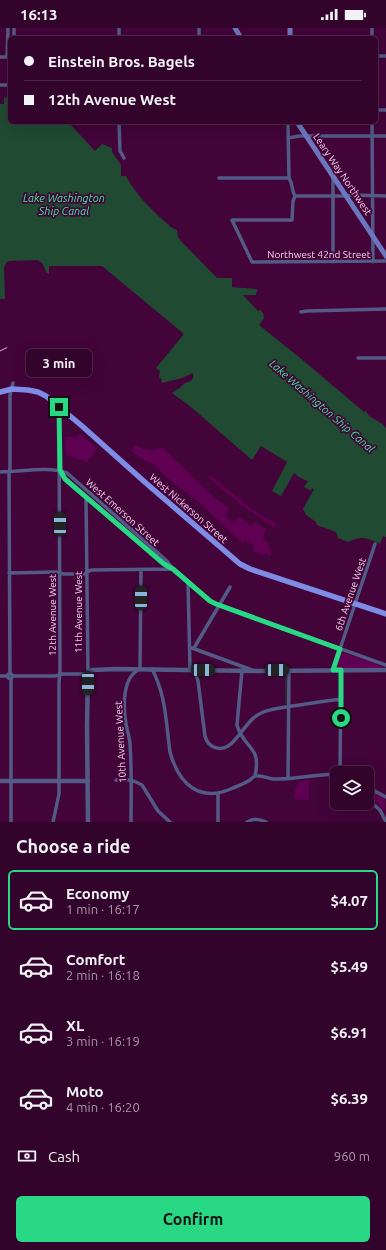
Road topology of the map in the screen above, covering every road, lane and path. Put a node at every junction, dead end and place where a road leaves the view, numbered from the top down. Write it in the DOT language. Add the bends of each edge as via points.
graph roads {
  1 [pos="8,28"];
  2 [pos="0,57"];
  3 [pos="8,57"];
  4 [pos="119,124"];
  5 [pos="288,124"];
  6 [pos="298,124"];
  7 [pos="372,124"];
  8 [pos="306,136"];
  9 [pos="372,136"];
  10 [pos="386,136"];
  11 [pos="288,138"];
  12 [pos="124,158"];
  13 [pos="333,176"];
  14 [pos="219,178"];
  15 [pos="289,178"];
  16 [pos="295,196"];
  17 [pos="332,196"];
  18 [pos="346,196"];
  19 [pos="373,196"];
  20 [pos="386,196"];
  21 [pos="373,235"];
  22 [pos="386,256"];
  23 [pos="386,261"];
  24 [pos="333,262"];
  25 [pos="373,262"];
  26 [pos="386,309"];
  27 [pos="301,312"];
  28 [pos="358,358"];
  29 [pos="386,358"];
  30 [pos="12,386"];
  31 [pos="0,387"];
  32 [pos="0,392"];
  33 [pos="59,407"];
  34 [pos="60,470"];
  35 [pos="10,471"];
  36 [pos="0,472"];
  37 [pos="86,497"];
  38 [pos="375,544"];
  39 [pos="173,569"];
  40 [pos="141,570"];
  41 [pos="87,572"];
  42 [pos="9,573"];
  43 [pos="60,573"];
  44 [pos="188,582"];
  45 [pos="230,587"];
  46 [pos="356,604"];
  47 [pos="219,605"];
  48 [pos="386,614"];
  49 [pos="192,648"];
  50 [pos="340,649"];
  51 [pos="386,665"];
  52 [pos="140,669"];
  53 [pos="152,669"];
  54 [pos="190,669"];
  55 [pos="242,670"];
  56 [pos="253,670"];
  57 [pos="288,670"];
  58 [pos="333,670"];
  59 [pos="341,670"];
  60 [pos="386,670"];
  61 [pos="88,674"];
  62 [pos="60,675"];
  63 [pos="0,676"];
  64 [pos="10,676"];
  65 [pos="341,699"];
  66 [pos="288,707"];
  67 [pos="240,733"];
  68 [pos="340,766"];
  69 [pos="330,774"];
  70 [pos="255,776"];
  71 [pos="288,778"];
  72 [pos="116,780"];
  73 [pos="130,780"];
  74 [pos="0,781"];
  75 [pos="12,781"];
  76 [pos="59,781"];
  77 [pos="88,781"];
  78 [pos="374,791"];
  79 [pos="218,794"];
  80 [pos="386,797"];
  81 [pos="374,804"];
  82 [pos="385,820"];
  83 [pos="11,822"];
  84 [pos="53,822"];
  85 [pos="88,822"];
  86 [pos="131,822"];
  87 [pos="170,822"];
  88 [pos="218,822"];
  89 [pos="247,822"];
  90 [pos="266,822"];
  1 -- 3 [label="street"];
  2 -- 3 [label="street"];
  4 -- 12 [label="street" via="120,151"];
  5 -- 11 [label="street"];
  6 -- 8 [label="main road, Leary Way Northwest"];
  7 -- 9 [label="street"];
  8 -- 9 [label="street"];
  8 -- 11 [label="street"];
  8 -- 13 [label="main road, Leary Way Northwest"];
  9 -- 10 [label="street"];
  9 -- 19 [label="street"];
  11 -- 15 [label="street"];
  13 -- 17 [label="street"];
  13 -- 18 [label="main road, Leary Way Northwest"];
  14 -- 15 [label="street"];
  15 -- 16 [label="street"];
  16 -- 17 [label="street"];
  16 -- 24 [label="street, Northwest 42nd Street" via="292,220 232,220 252,262"];
  17 -- 18 [label="street"];
  17 -- 24 [label="street"];
  18 -- 19 [label="street"];
  18 -- 21 [label="main road, Leary Way Northwest"];
  19 -- 20 [label="street"];
  19 -- 21 [label="street"];
  21 -- 22 [label="main road, Leary Way Northwest"];
  21 -- 25 [label="street"];
  23 -- 25 [label="street, Northwest 42nd Street"];
  24 -- 25 [label="street, Northwest 42nd Street"];
  26 -- 27 [label="street"];
  28 -- 29 [label="street"];
  30 -- 31 [label="main road"];
  30 -- 32 [label="main road, West Nickerson Street"];
  30 -- 33 [label="main road, West Nickerson Street" via="42,394"];
  30 -- 35 [label="street"];
  33 -- 34 [label="street, 12th Avenue West"];
  33 -- 46 [label="main road, West Nickerson Street" via="240,564"];
  34 -- 35 [label="street"];
  34 -- 37 [label="street, West Emerson Street" via="65,479"];
  34 -- 39 [label="street, West Emerson Street" via="68,473"];
  34 -- 43 [label="street, 12th Avenue West"];
  35 -- 36 [label="street"];
  35 -- 42 [label="street"];
  37 -- 39 [label="street, West Emerson Street"];
  37 -- 41 [label="street, 11th Avenue West"];
  38 -- 46 [label="street, 6th Avenue West"];
  39 -- 40 [label="street"];
  39 -- 44 [label="street, West Emerson Street"];
  40 -- 41 [label="street"];
  40 -- 52 [label="street"];
  41 -- 43 [label="street"];
  41 -- 61 [label="street, 11th Avenue West"];
  42 -- 43 [label="street"];
  42 -- 64 [label="street"];
  43 -- 62 [label="street, 12th Avenue West"];
  44 -- 47 [label="street, West Emerson Street" via="210,601"];
  44 -- 49 [label="street"];
  45 -- 47 [label="street"];
  46 -- 48 [label="main road, West Nickerson Street"];
  46 -- 50 [label="street, 6th Avenue West"];
  47 -- 49 [label="street"];
  47 -- 50 [label="street, West Emerson Street"];
  49 -- 54 [label="street"];
  49 -- 56 [label="street"];
  50 -- 51 [label="street, West Emerson Street"];
  50 -- 58 [label="street, 6th Avenue West"];
  52 -- 53 [label="street"];
  52 -- 61 [label="street" via="95,669"];
  52 -- 73 [label="street, 10th Avenue West" via="130,677 124,701 130,744"];
  53 -- 54 [label="street"];
  53 -- 79 [label="street" via="163,694 170,752 176,769 189,785 204,793"];
  54 -- 55 [label="street"];
  54 -- 67 [label="street" via="198,681 207,741 212,746 223,749 235,741"];
  55 -- 56 [label="street"];
  55 -- 67 [label="street" via="237,721"];
  56 -- 57 [label="street"];
  57 -- 58 [label="street"];
  57 -- 66 [label="street"];
  58 -- 59 [label="street"];
  59 -- 60 [label="street"];
  59 -- 65 [label="street"];
  61 -- 62 [label="street"];
  61 -- 77 [label="street, 11th Avenue West"];
  62 -- 64 [label="street"];
  62 -- 76 [label="street, 12th Avenue West"];
  63 -- 64 [label="street"];
  64 -- 75 [label="street"];
  65 -- 66 [label="street"];
  65 -- 68 [label="street"];
  66 -- 67 [label="street" via="255,716"];
  66 -- 71 [label="street"];
  67 -- 70 [label="street" via="256,754"];
  69 -- 71 [label="street"];
  70 -- 71 [label="street"];
  70 -- 79 [label="street"];
  72 -- 73 [label="street"];
  73 -- 86 [label="street, 10th Avenue West"];
  73 -- 87 [label="street" via="142,785 158,811"];
  74 -- 75 [label="street"];
  75 -- 76 [label="street"];
  75 -- 83 [label="street"];
  76 -- 77 [label="street"];
  76 -- 84 [label="street, 12th Avenue West"];
  77 -- 85 [label="street, 11th Avenue West"];
  78 -- 80 [label="street"];
  79 -- 88 [label="street"];
  81 -- 82 [label="street"];
  89 -- 90 [label="street" via="255,819"];
}
